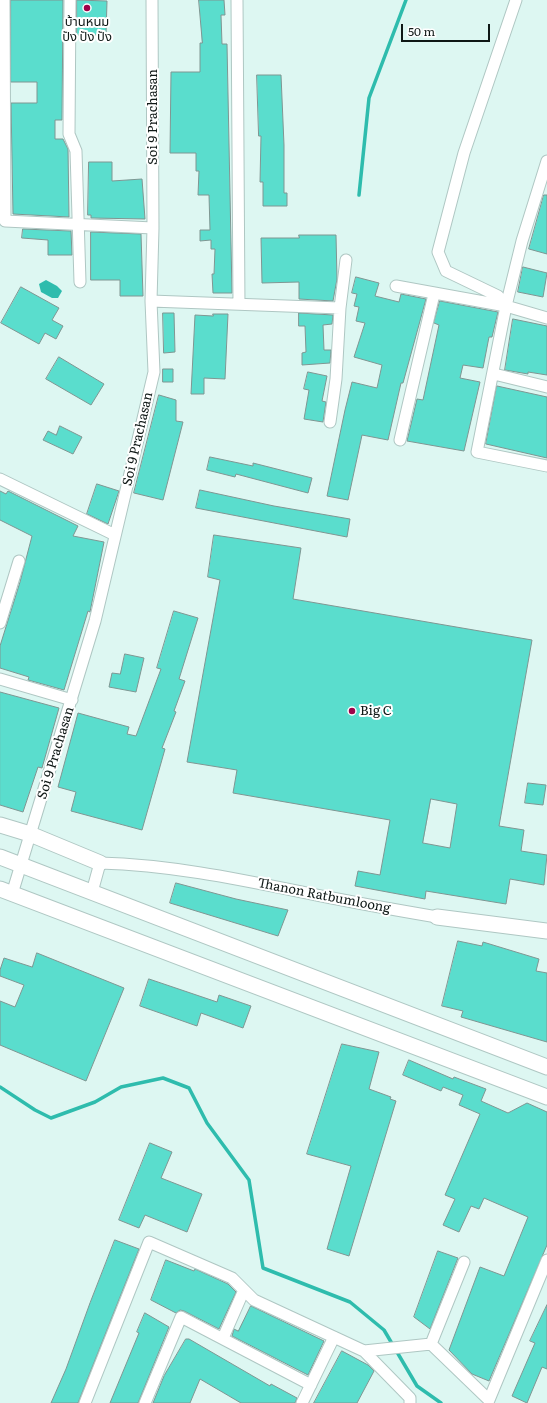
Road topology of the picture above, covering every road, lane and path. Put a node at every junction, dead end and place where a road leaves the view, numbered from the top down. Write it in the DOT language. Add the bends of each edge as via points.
graph roads {
  1 [pos="70,0"];
  2 [pos="152,0"];
  3 [pos="237,0"];
  4 [pos="516,0"];
  5 [pos="3,6"];
  6 [pos="3,87"];
  7 [pos="3,150"];
  8 [pos="547,161"];
  9 [pos="78,225"];
  10 [pos="154,228"];
  11 [pos="346,260"];
  12 [pos="80,282"];
  13 [pos="396,286"];
  14 [pos="434,294"];
  15 [pos="151,301"];
  16 [pos="239,304"];
  17 [pos="506,306"];
  18 [pos="340,308"];
  19 [pos="547,318"];
  20 [pos="494,374"];
  21 [pos="547,387"];
  22 [pos="330,422"];
  23 [pos="400,440"];
  24 [pos="547,466"];
  25 [pos="0,479"];
  26 [pos="115,535"];
  27 [pos="19,561"];
  28 [pos="0,623"];
  29 [pos="0,679"];
  30 [pos="72,700"];
  31 [pos="0,825"];
  32 [pos="30,834"];
  33 [pos="0,857"];
  34 [pos="100,863"];
  35 [pos="21,865"];
  36 [pos="6,891"];
  37 [pos="92,892"];
  38 [pos="437,917"];
  39 [pos="547,930"];
  40 [pos="547,1067"];
  41 [pos="547,1097"];
  42 [pos="547,1260"];
  43 [pos="464,1262"];
  44 [pos="244,1290"];
  45 [pos="334,1337"];
  46 [pos="223,1338"];
  47 [pos="431,1344"];
  48 [pos="364,1351"];
  49 [pos="311,1385"];
  50 [pos="85,1403"];
  51 [pos="145,1403"];
  52 [pos="302,1403"];
  53 [pos="410,1403"];
  1 -- 9 [label="street" via="69,134 76,151"];
  2 -- 10 [label="street, Soi 9 Prachasan"];
  3 -- 16 [label="street"];
  4 -- 17 [label="street" via="464,153 438,252 446,271 498,296"];
  5 -- 6 [label="street"];
  6 -- 7 [label="street"];
  7 -- 9 [label="street" via="5,221"];
  8 -- 17 [label="street" via="522,241"];
  9 -- 10 [label="street"];
  9 -- 12 [label="street"];
  10 -- 15 [label="street, Soi 9 Prachasan"];
  11 -- 18 [label="street"];
  13 -- 14 [label="street"];
  14 -- 17 [label="street"];
  14 -- 23 [label="street"];
  15 -- 16 [label="street"];
  15 -- 26 [label="street, Soi 9 Prachasan" via="154,372"];
  16 -- 18 [label="street"];
  17 -- 19 [label="street"];
  17 -- 20 [label="street"];
  18 -- 22 [label="street" via="336,380"];
  20 -- 21 [label="street"];
  20 -- 24 [label="street" via="477,452"];
  25 -- 26 [label="street"];
  26 -- 30 [label="street, Soi 9 Prachasan" via="95,621"];
  27 -- 28 [label="street"];
  29 -- 30 [label="street"];
  30 -- 32 [label="street, Soi 9 Prachasan"];
  31 -- 32 [label="main road"];
  32 -- 34 [label="main road"];
  32 -- 35 [label="street, Soi 9 Prachasan"];
  33 -- 35 [label="main road"];
  34 -- 37 [label="street"];
  34 -- 38 [label="street, Thanon Ratbumloong" via="138,864 262,883"];
  35 -- 36 [label="street, Soi 9 Prachasan"];
  35 -- 37 [label="main road"];
  36 -- 41 [label="main road"];
  37 -- 40 [label="main road"];
  38 -- 39 [label="main road, Thanon Ratbumloong"];
  42 -- 47 [label="street" via="489,1400"];
  43 -- 47 [label="street"];
  44 -- 45 [label="street" via="254,1300"];
  44 -- 46 [label="street"];
  44 -- 50 [label="street" via="232,1278 149,1242"];
  45 -- 48 [label="street"];
  45 -- 49 [label="street"];
  46 -- 49 [label="street"];
  46 -- 51 [label="street" via="181,1317"];
  47 -- 48 [label="street"];
  48 -- 53 [label="street" via="410,1398"];
  49 -- 52 [label="street"];
}
